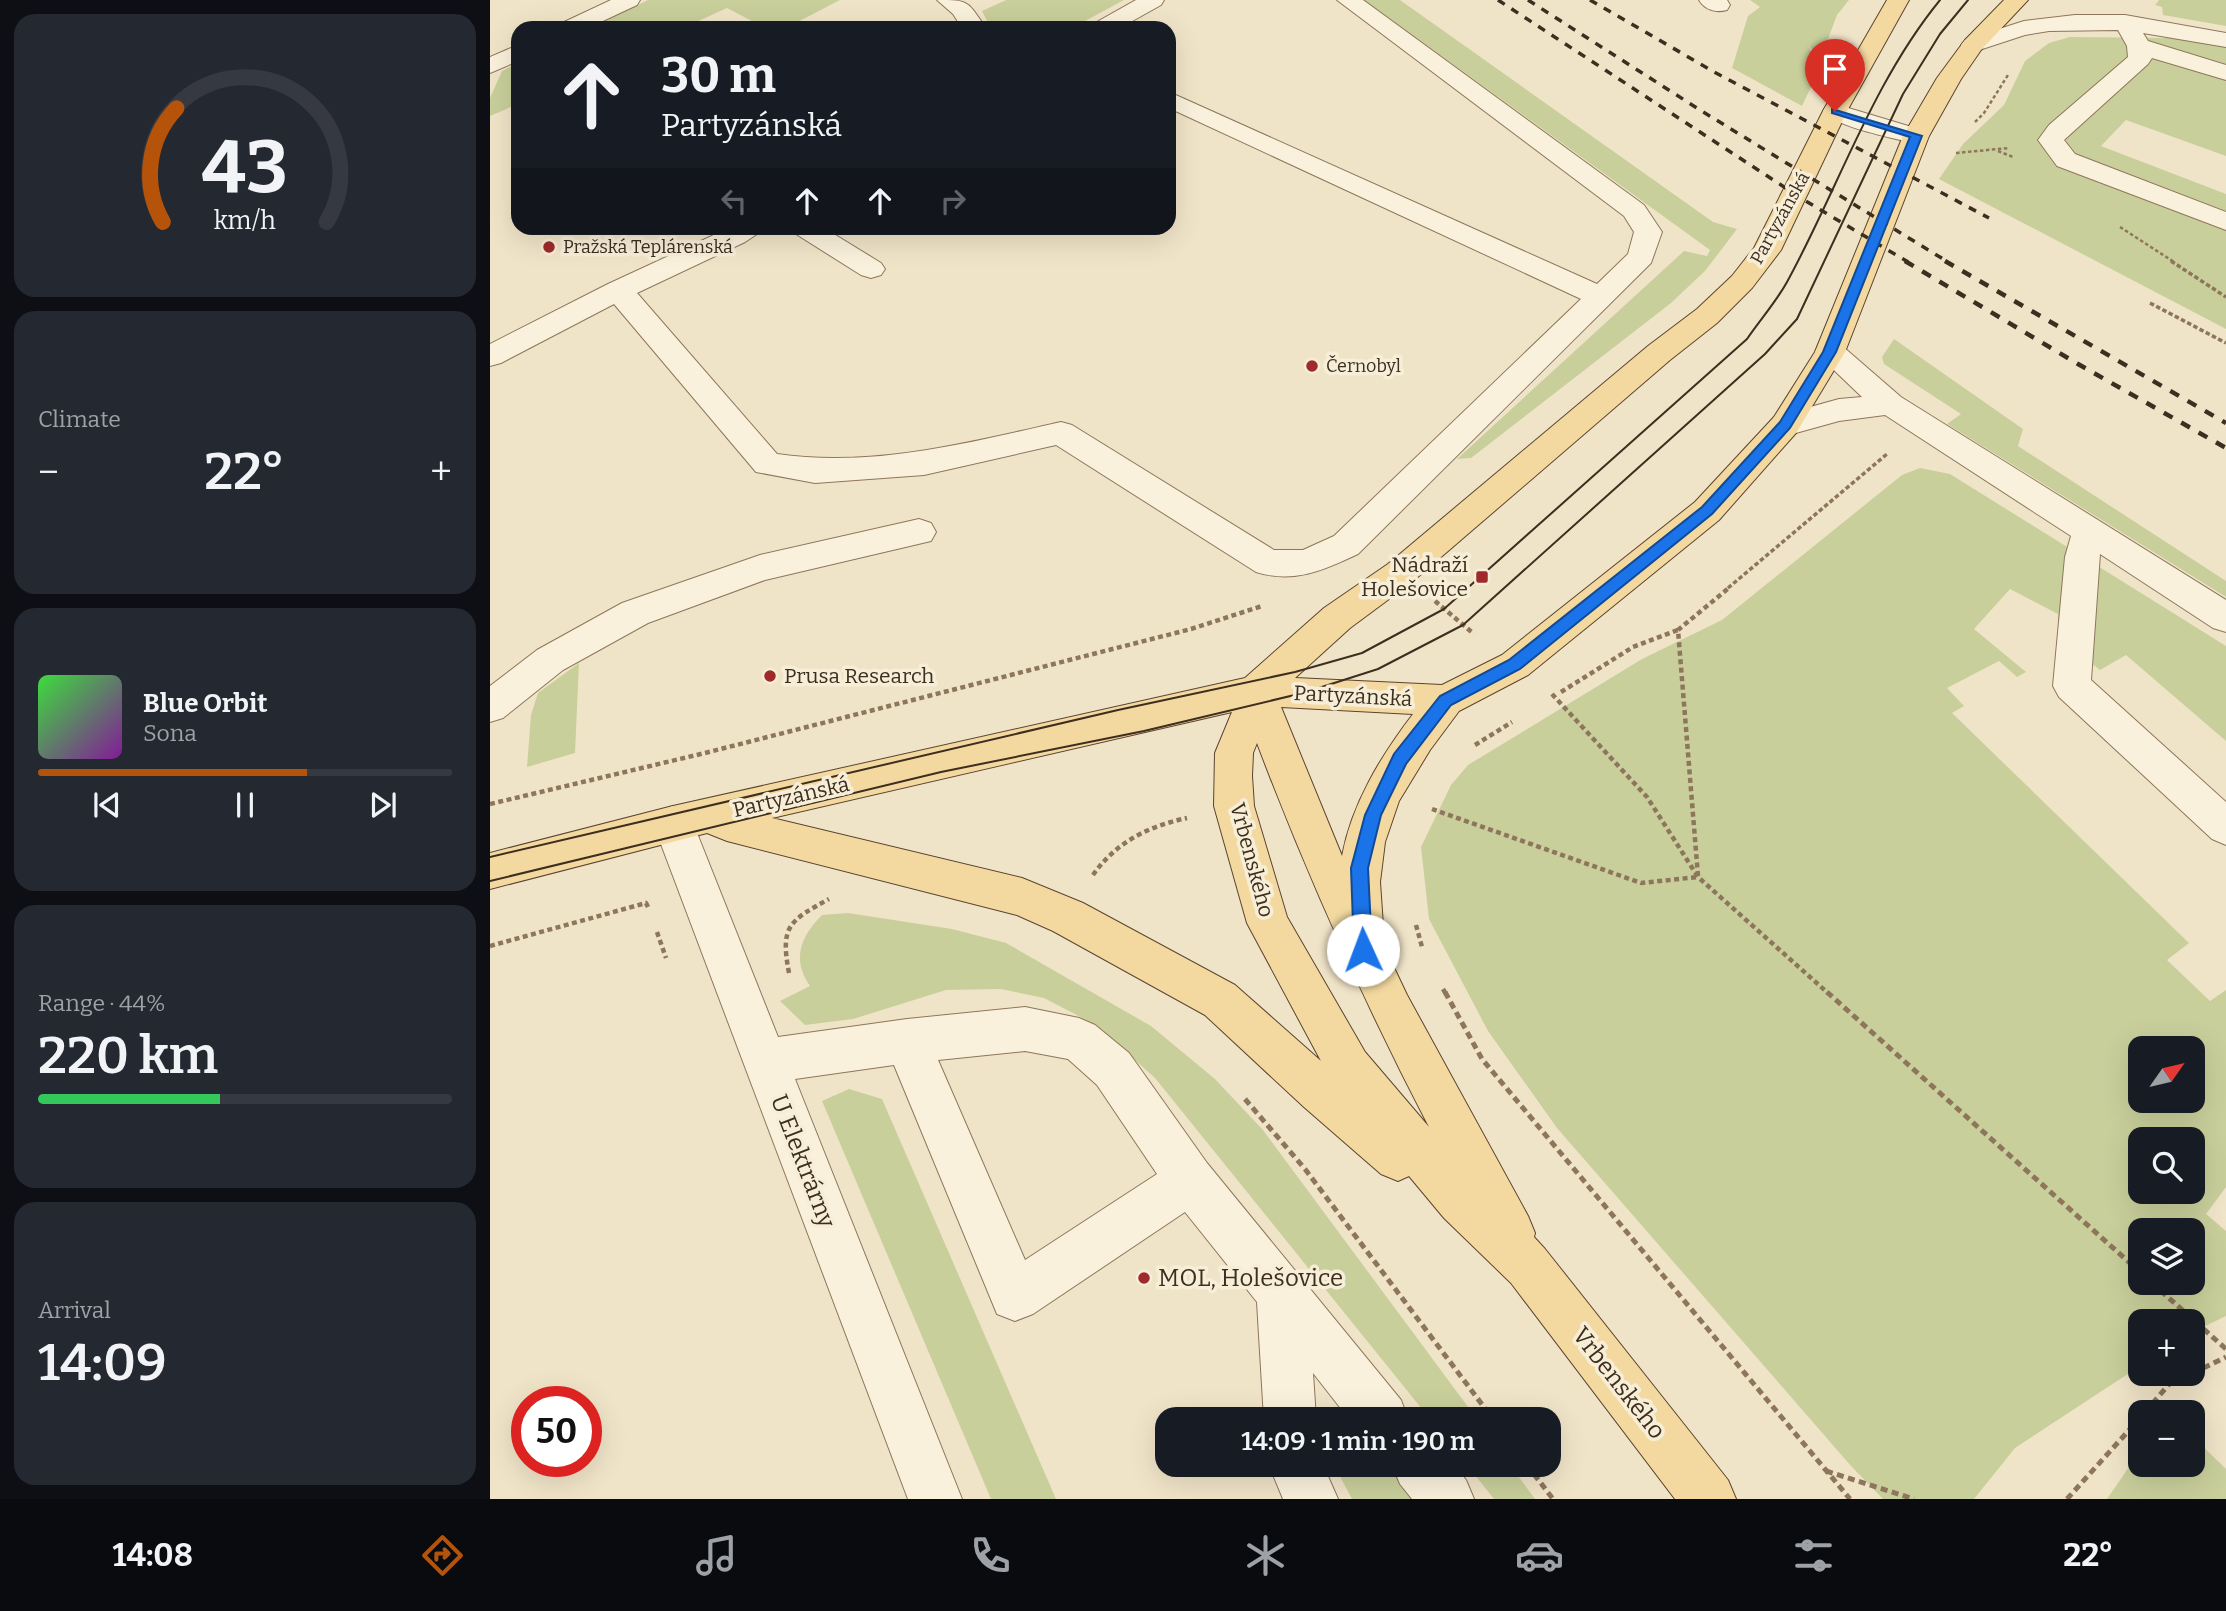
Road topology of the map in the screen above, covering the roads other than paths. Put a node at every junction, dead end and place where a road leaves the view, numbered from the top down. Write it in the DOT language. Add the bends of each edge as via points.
graph roads {
  1 [pos="629,0"];
  2 [pos="1153,0"];
  3 [pos="1348,0"];
  4 [pos="1898,0"];
  5 [pos="2017,0"];
  6 [pos="2075,0"];
  7 [pos="585,21"];
  8 [pos="1116,21"];
  9 [pos="2125,22"];
  10 [pos="2226,40"];
  11 [pos="1973,45"];
  12 [pos="2139,46"];
  13 [pos="511,56"];
  14 [pos="490,66"];
  15 [pos="2226,73"];
  16 [pos="1176,102"];
  17 [pos="1835,111"];
  18 [pos="1916,136"];
  19 [pos="2226,222"];
  20 [pos="736,235"];
  21 [pos="817,235"];
  22 [pos="871,269"];
  23 [pos="618,290"];
  24 [pos="1600,296"];
  25 [pos="1830,352"];
  26 [pos="490,356"];
  27 [pos="1891,404"];
  28 [pos="1785,425"];
  29 [pos="2089,531"];
  30 [pos="919,532"];
  31 [pos="2226,618"];
  32 [pos="1256,691"];
  33 [pos="1446,700"];
  34 [pos="490,707"];
  35 [pos="692,819"];
  36 [pos="2226,827"];
  37 [pos="490,871"];
  38 [pos="1363,950"];
  39 [pos="907,1041"];
  40 [pos="764,1061"];
  41 [pos="1190,1180"];
  42 [pos="1528,1266"];
  43 [pos="1281,1293"];
  44 [pos="1289,1407"];
  45 [pos="1372,1407"];
  46 [pos="1301,1477"];
  47 [pos="1429,1477"];
  48 [pos="935,1499"];
  49 [pos="1311,1499"];
  50 [pos="1447,1499"];
  51 [pos="1709,1499"];
  1 -- 7 [label="street"];
  2 -- 8 [label="street"];
  3 -- 24 [label="street" via="1634,211 1648,232 1641,257"];
  4 -- 17 [label="main road, Partyzánská"];
  5 -- 11 [label="main road, Partyzánská"];
  6 -- 9 [label="street"];
  9 -- 10 [label="street"];
  9 -- 11 [label="street" via="2068,21 2023,28"];
  9 -- 12 [label="street"];
  11 -- 18 [label="main road, Partyzánská"];
  12 -- 15 [label="street"];
  12 -- 19 [label="street" via="2140,59 2051,140 2066,160"];
  13 -- 14 [label="street"];
  16 -- 24 [label="street"];
  17 -- 18 [label="street"];
  17 -- 32 [label="main road, Partyzánská" via="1767,250 1742,282 1400,573 1337,618"];
  18 -- 25 [label="main road, Partyzánská"];
  20 -- 23 [label="street"];
  21 -- 22 [label="street"];
  23 -- 24 [label="street" via="767,464 815,471 924,464 1061,433 1268,564 1307,563 1346,545"];
  23 -- 26 [label="street"];
  25 -- 27 [label="street"];
  25 -- 28 [label="main road, Partyzánská"];
  27 -- 28 [label="street" via="1839,410"];
  27 -- 29 [label="street"];
  28 -- 33 [label="main road, Partyzánská" via="1707,511 1626,578 1515,665"];
  29 -- 31 [label="street"];
  29 -- 36 [label="street" via="2082,557 2072,686"];
  30 -- 34 [label="street" via="760,568 635,613 550,660"];
  32 -- 33 [label="main road, Partyzánská"];
  32 -- 35 [label="main road, Partyzánská"];
  32 -- 38 [label="main road, Vrbenského"];
  32 -- 42 [label="main road, Vrbenského" via="1234,753 1232,776 1234,806 1268,923 1349,1068 1461,1201"];
  33 -- 38 [label="main road, Vrbenského" via="1400,759 1373,815 1360,868"];
  35 -- 37 [label="main road, Partyzánská"];
  35 -- 40 [label="street, U Elektrárny"];
  35 -- 42 [label="main road, Vrbenského" via="1022,897 1068,916 1220,1000 1320,1091"];
  38 -- 42 [label="main road, Vrbenského"];
  39 -- 40 [label="street"];
  39 -- 41 [label="street" via="1025,1029 1079,1040 1113,1069"];
  39 -- 41 [label="street" via="1015,1296"];
  40 -- 48 [label="street, U Elektrárny"];
  41 -- 43 [label="street"];
  42 -- 51 [label="main road, Vrbenského"];
  43 -- 44 [label="street"];
  43 -- 45 [label="street"];
  46 -- 49 [label="street"];
  47 -- 50 [label="street"];
}
